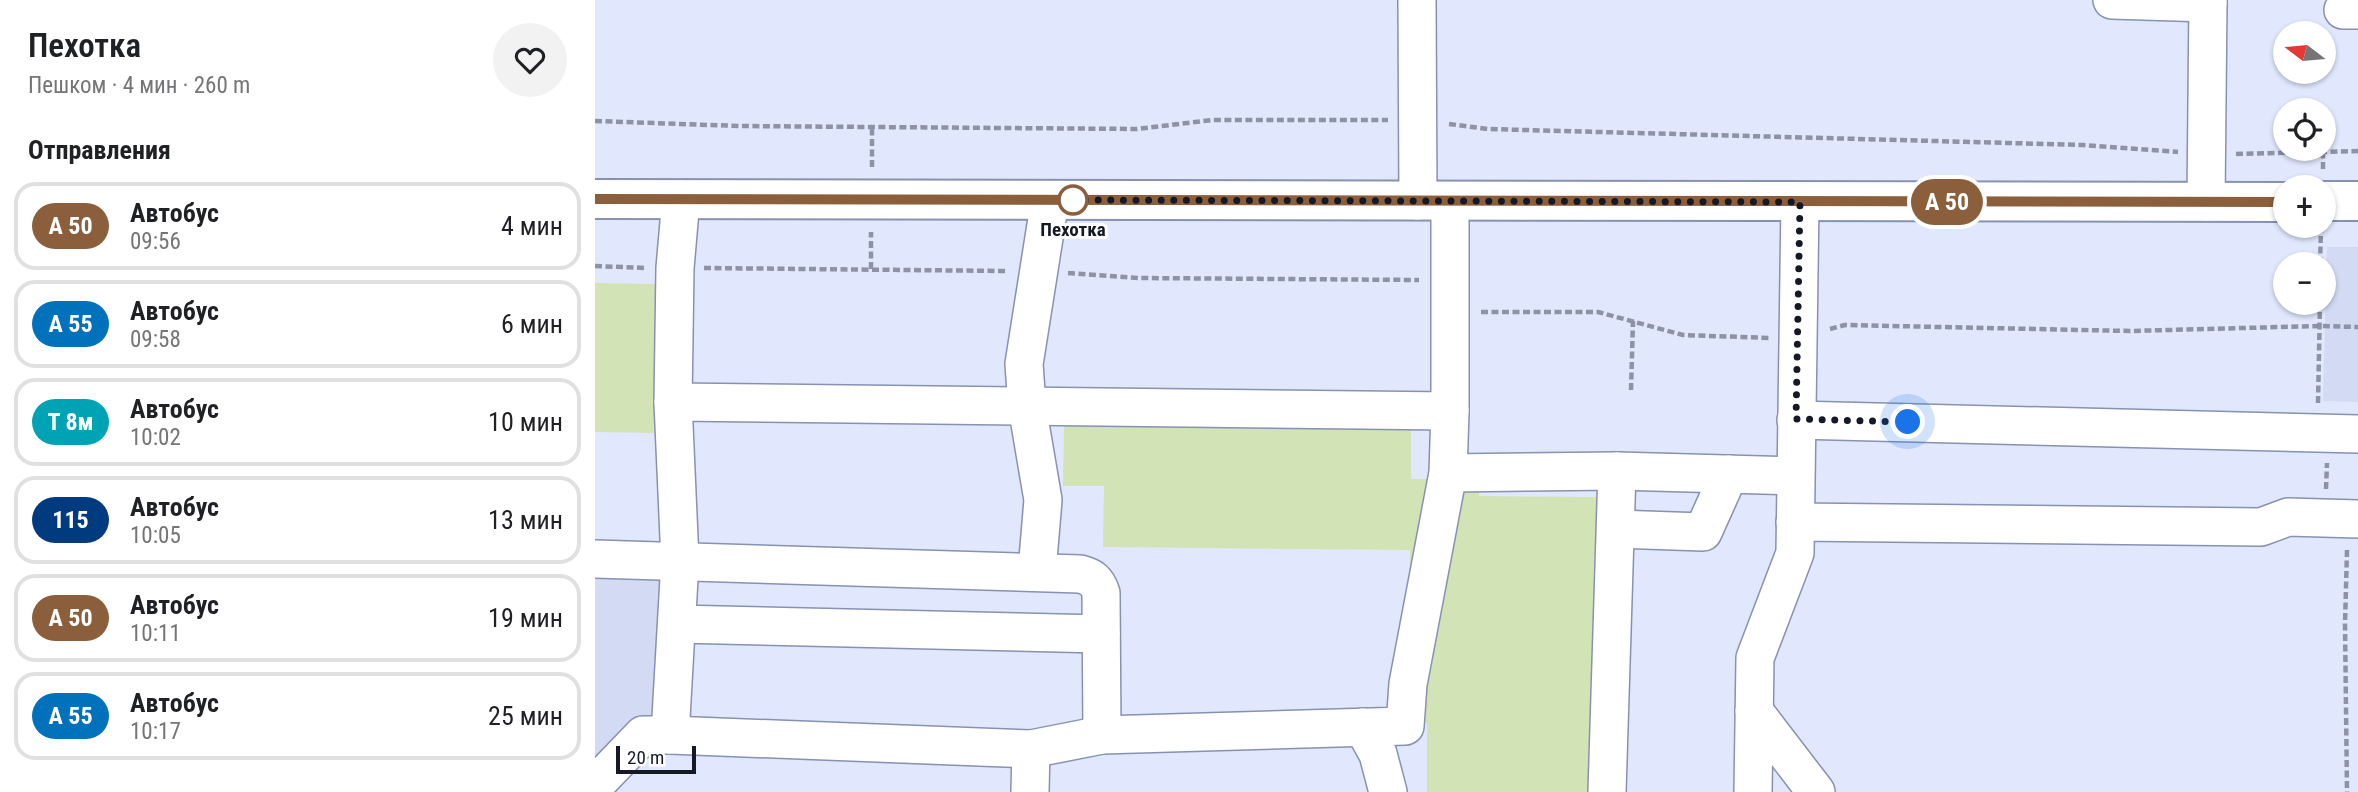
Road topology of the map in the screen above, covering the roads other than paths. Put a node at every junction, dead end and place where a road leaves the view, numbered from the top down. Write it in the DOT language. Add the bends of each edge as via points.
graph roads {
  1 [pos="1417,0"];
  2 [pos="2112,0"];
  3 [pos="2208,2"];
  4 [pos="595,199"];
  5 [pos="681,200"];
  6 [pos="1050,200"];
  7 [pos="1434,201"];
  8 [pos="2273,201"];
  9 [pos="2336,201"];
  10 [pos="2358,201"];
  11 [pos="1800,202"];
  12 [pos="2206,202"];
  13 [pos="673,402"];
  14 [pos="1027,406"];
  15 [pos="1450,411"];
  16 [pos="1796,419"];
  17 [pos="2358,434"];
  18 [pos="1617,471"];
  19 [pos="1448,473"];
  20 [pos="1728,474"];
  21 [pos="1795,477"];
  22 [pos="2358,519"];
  23 [pos="1795,522"];
  24 [pos="1616,529"];
  25 [pos="595,559"];
  26 [pos="680,561"];
  27 [pos="1037,571"];
  28 [pos="677,624"];
  29 [pos="1101,634"];
  30 [pos="1754,711"];
  31 [pos="1363,727"];
  32 [pos="670,735"];
  33 [pos="1102,735"];
  34 [pos="1031,749"];
  35 [pos="595,785"];
  36 [pos="1030,792"];
  37 [pos="1388,792"];
  38 [pos="1607,792"];
  39 [pos="1753,792"];
  40 [pos="1816,792"];
  1 -- 7 [label="lane" via="1419,120"];
  2 -- 3 [label="lane"];
  3 -- 12 [label="lane"];
  4 -- 5 [label="main road"];
  5 -- 6 [label="main road"];
  5 -- 13 [label="lane"];
  6 -- 7 [label="main road"];
  6 -- 14 [label="lane" via="1024,364"];
  7 -- 11 [label="main road"];
  7 -- 15 [label="lane"];
  8 -- 12 [label="main road"];
  9 -- 10 [label="main road"];
  11 -- 12 [label="main road"];
  11 -- 16 [label="lane"];
  13 -- 14 [label="lane"];
  13 -- 26 [label="lane"];
  14 -- 15 [label="lane"];
  14 -- 27 [label="lane" via="1043,500"];
  15 -- 19 [label="lane"];
  16 -- 17 [label="lane"];
  16 -- 21 [label="lane"];
  18 -- 19 [label="lane"];
  18 -- 20 [label="lane"];
  18 -- 24 [label="lane"];
  19 -- 31 [label="lane" via="1408,684 1405,726"];
  20 -- 21 [label="lane"];
  20 -- 24 [label="lane" via="1703,532"];
  21 -- 23 [label="lane"];
  22 -- 23 [label="lane" via="2288,517 2261,527"];
  23 -- 30 [label="lane" via="1795,553 1755,658"];
  24 -- 38 [label="lane"];
  25 -- 26 [label="lane"];
  26 -- 27 [label="lane"];
  26 -- 28 [label="lane"];
  27 -- 29 [label="lane" via="1091,577 1101,593"];
  28 -- 29 [label="lane"];
  28 -- 32 [label="lane"];
  29 -- 33 [label="lane"];
  30 -- 39 [label="lane"];
  30 -- 40 [label="lane"];
  31 -- 33 [label="lane"];
  31 -- 37 [label="lane" via="1378,754"];
  32 -- 34 [label="lane"];
  32 -- 35 [label="lane" via="643,735"];
  33 -- 34 [label="lane"];
  34 -- 36 [label="lane"];
}
